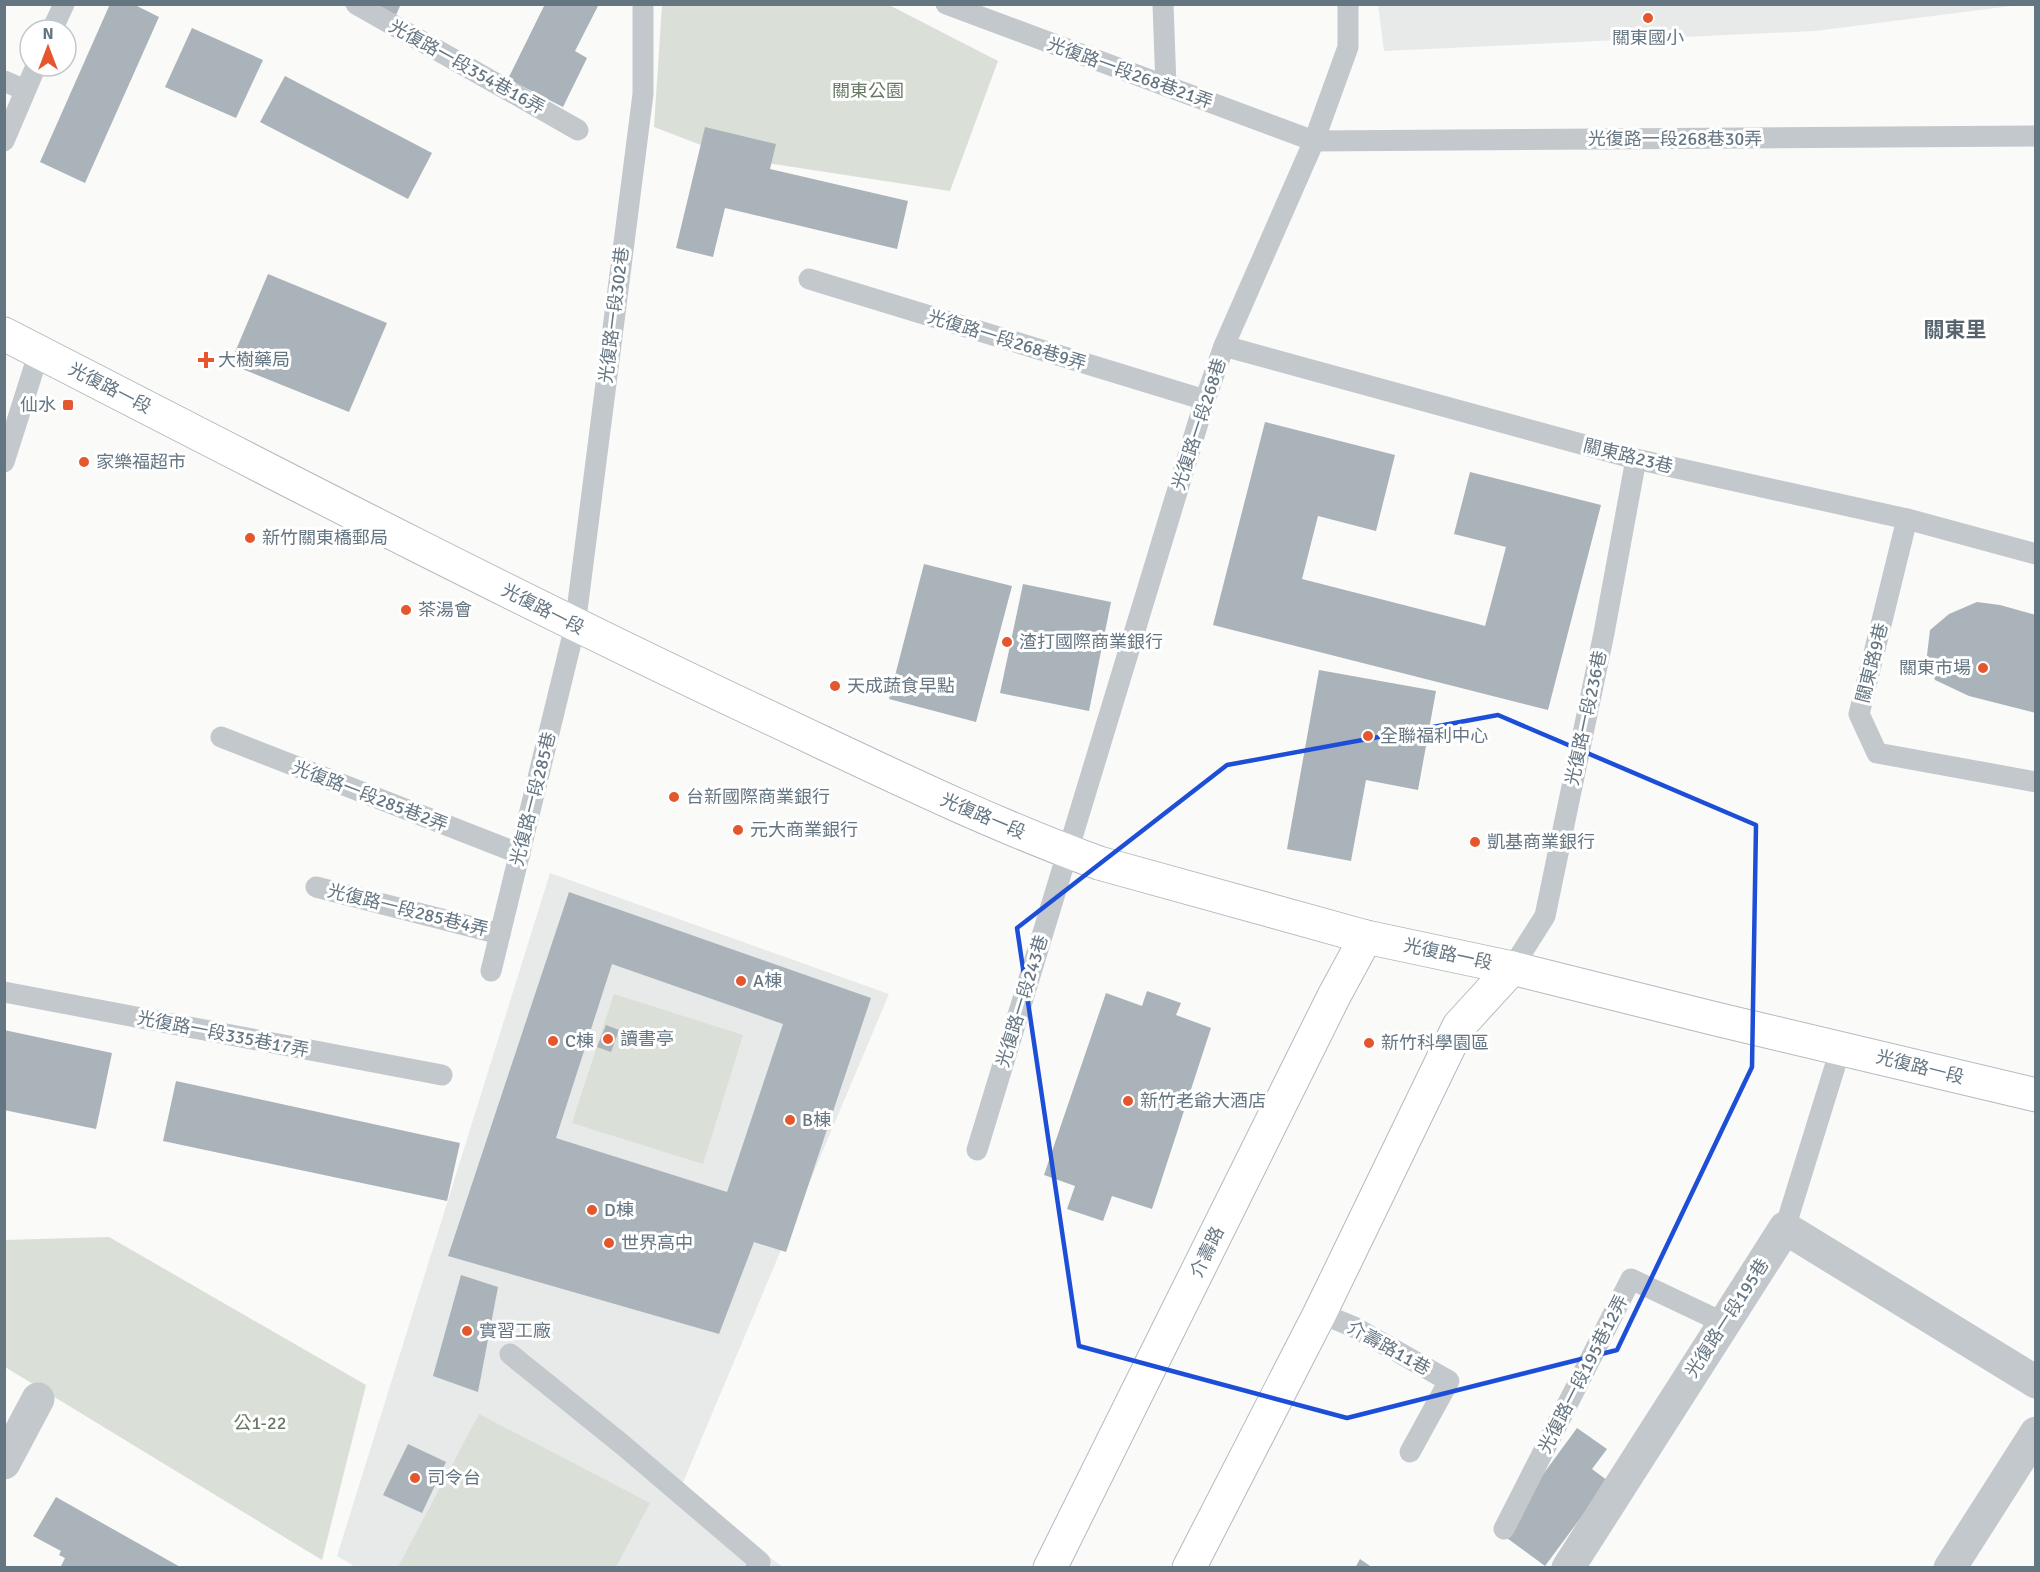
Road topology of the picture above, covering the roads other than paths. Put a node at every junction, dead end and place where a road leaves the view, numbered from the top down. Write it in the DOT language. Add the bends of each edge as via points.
graph roads {
  1 [pos="64,4"];
  2 [pos="356,4"];
  3 [pos="643,4"];
  4 [pos="946,4"];
  5 [pos="1163,4"];
  6 [pos="1348,4"];
  7 [pos="58,18"];
  8 [pos="30,78"];
  9 [pos="4,81"];
  10 [pos="1166,86"];
  11 [pos="25,90"];
  12 [pos="578,130"];
  13 [pos="2036,136"];
  14 [pos="4,141"];
  15 [pos="1314,141"];
  16 [pos="809,279"];
  17 [pos="4,334"];
  18 [pos="1224,346"];
  19 [pos="39,352"];
  20 [pos="1205,400"];
  21 [pos="1636,459"];
  22 [pos="4,462"];
  23 [pos="1907,519"];
  24 [pos="2036,554"];
  25 [pos="575,626"];
  26 [pos="221,738"];
  27 [pos="2036,782"];
  28 [pos="1067,852"];
  29 [pos="520,854"];
  30 [pos="316,887"];
  31 [pos="500,934"];
  32 [pos="1366,937"];
  33 [pos="1512,968"];
  34 [pos="491,972"];
  35 [pos="4,992"];
  36 [pos="1841,1047"];
  37 [pos="442,1075"];
  38 [pos="2036,1095"];
  39 [pos="978,1150"];
  40 [pos="1785,1228"];
  41 [pos="1320,1312"];
  42 [pos="1724,1323"];
  43 [pos="510,1354"];
  44 [pos="2036,1382"];
  45 [pos="38,1399"];
  46 [pos="2032,1448"];
  47 [pos="1410,1452"];
  48 [pos="4,1463"];
  49 [pos="1504,1529"];
  50 [pos="756,1568"];
  51 [pos="1050,1568"];
  52 [pos="1189,1568"];
  53 [pos="1568,1568"];
  54 [pos="1950,1568"];
  1 -- 7 [label="lane"];
  2 -- 12 [label="lane, 光復路一段354巷16弄"];
  3 -- 25 [label="lane, 光復路一段302巷" via="643,94"];
  4 -- 10 [label="lane, 光復路一段268巷21弄"];
  5 -- 10 [label="lane"];
  6 -- 15 [label="lane, 光復路一段268巷" via="1348,47"];
  8 -- 11 [label="lane"];
  9 -- 11 [label="lane"];
  10 -- 15 [label="lane, 光復路一段268巷21弄"];
  11 -- 14 [label="lane"];
  13 -- 15 [label="lane, 光復路一段268巷30弄"];
  15 -- 18 [label="lane, 光復路一段268巷"];
  16 -- 20 [label="lane, 光復路一段268巷9弄"];
  17 -- 19 [label="main road, 光復路一段"];
  18 -- 20 [label="lane, 光復路一段268巷"];
  18 -- 21 [label="lane, 關東路23巷"];
  19 -- 22 [label="lane"];
  19 -- 25 [label="main road, 光復路一段"];
  20 -- 28 [label="lane, 光復路一段268巷"];
  21 -- 23 [label="lane, 關東路23巷"];
  21 -- 33 [label="lane, 光復路一段236巷" via="1545,916"];
  23 -- 24 [label="lane, 關東路23巷"];
  23 -- 27 [label="lane, 關東路9巷" via="1859,714 1877,753"];
  25 -- 28 [label="main road, 光復路一段" via="931,793"];
  25 -- 29 [label="lane, 光復路一段285巷"];
  26 -- 29 [label="lane, 光復路一段285巷2弄"];
  28 -- 32 [label="main road, 光復路一段"];
  28 -- 39 [label="lane, 光復路一段243巷"];
  29 -- 31 [label="lane, 光復路一段285巷"];
  30 -- 31 [label="lane, 光復路一段285巷4弄"];
  31 -- 34 [label="lane, 光復路一段285巷"];
  32 -- 33 [label="main road, 光復路一段"];
  32 -- 51 [label="main road, 介壽路"];
  33 -- 36 [label="main road, 光復路一段"];
  33 -- 41 [label="main road" via="1459,1026"];
  35 -- 37 [label="lane, 光復路一段335巷17弄"];
  36 -- 38 [label="main road, 光復路一段"];
  36 -- 40 [label="lane, 光復路一段195巷"];
  40 -- 42 [label="street, 光復路一段195巷"];
  40 -- 44 [label="street"];
  41 -- 47 [label="lane, 介壽路11巷" via="1449,1381"];
  41 -- 52 [label="main road"];
  42 -- 49 [label="lane, 光復路一段195巷12弄" via="1631,1279"];
  42 -- 53 [label="street, 光復路一段195巷"];
  43 -- 50 [label="lane" via="760,1562"];
  45 -- 48 [label="street"];
  46 -- 54 [label="street"];
}
